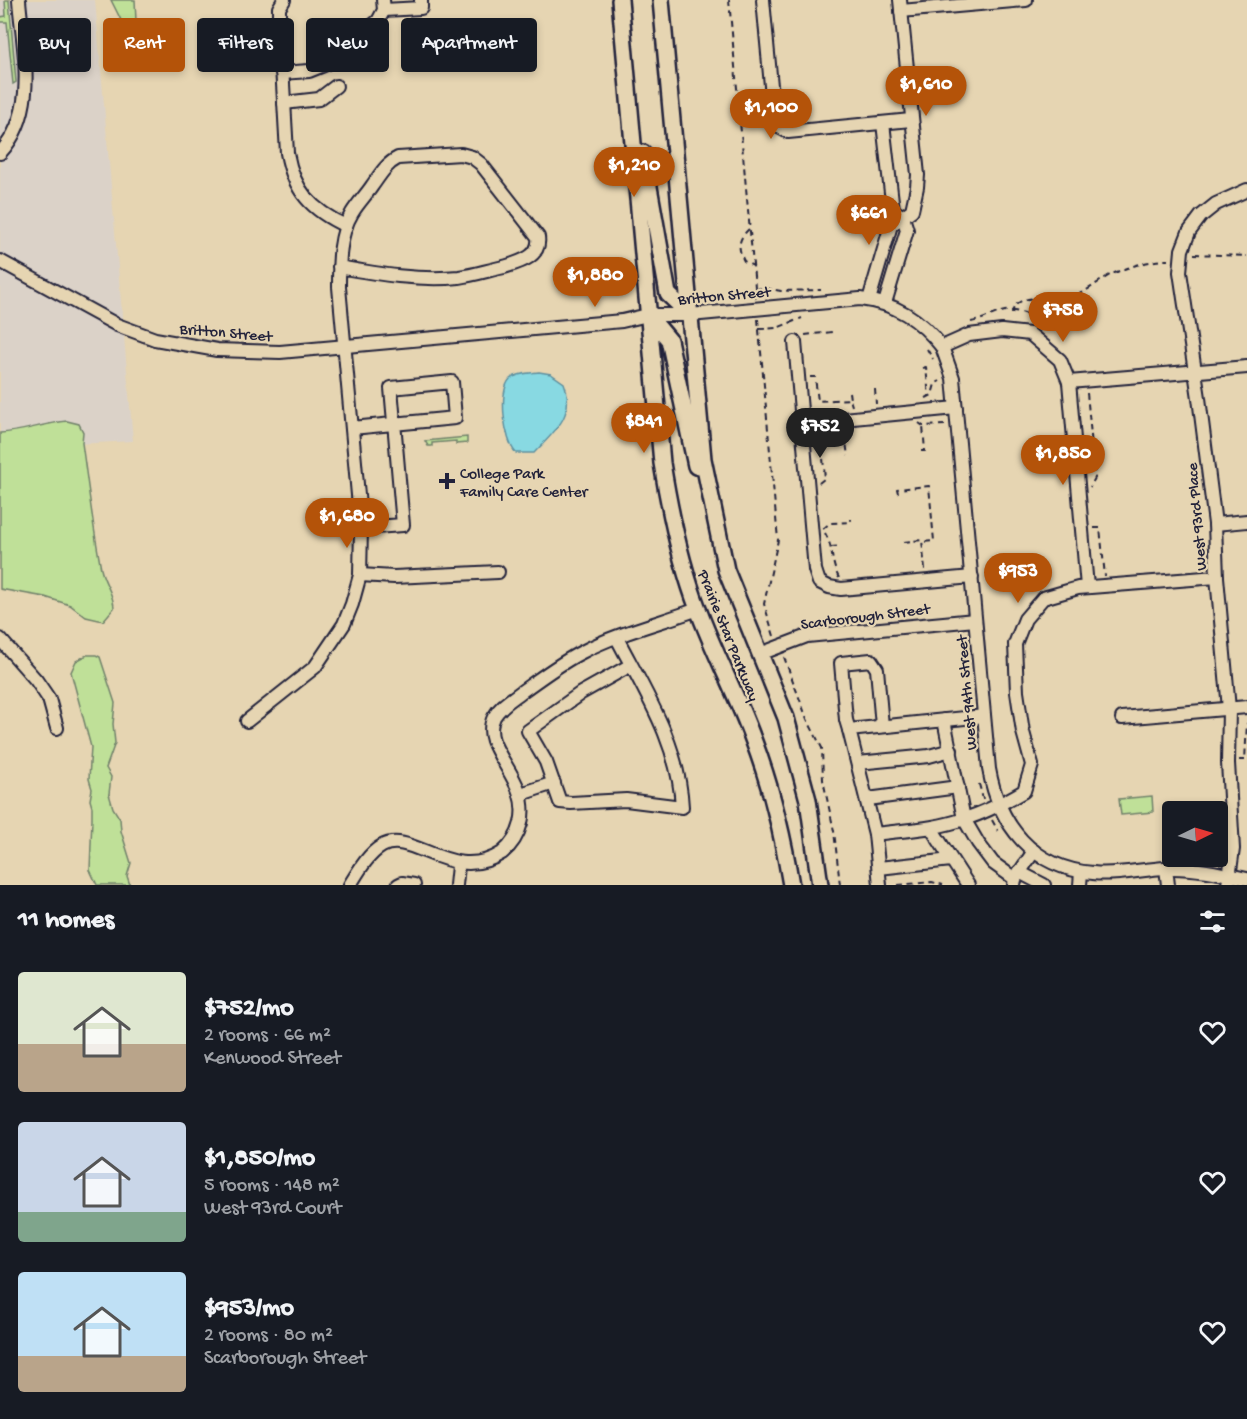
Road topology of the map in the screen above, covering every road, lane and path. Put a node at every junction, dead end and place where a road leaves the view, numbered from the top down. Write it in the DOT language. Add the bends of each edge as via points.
graph roads {
  1 [pos="19,0"];
  2 [pos="284,0"];
  3 [pos="421,0"];
  4 [pos="620,0"];
  5 [pos="661,0"];
  6 [pos="729,0"];
  7 [pos="763,0"];
  8 [pos="1026,0"];
  9 [pos="384,5"];
  10 [pos="901,6"];
  11 [pos="625,56"];
  12 [pos="282,73"];
  13 [pos="336,86"];
  14 [pos="284,103"];
  15 [pos="911,120"];
  16 [pos="883,123"];
  17 [pos="0,153"];
  18 [pos="1247,190"];
  19 [pos="903,217"];
  20 [pos="346,226"];
  21 [pos="749,228"];
  22 [pos="1247,256"];
  23 [pos="1181,257"];
  24 [pos="0,261"];
  25 [pos="753,266"];
  26 [pos="339,267"];
  27 [pos="755,289"];
  28 [pos="824,290"];
  29 [pos="756,297"];
  30 [pos="869,300"];
  31 [pos="885,303"];
  32 [pos="1012,313"];
  33 [pos="648,315"];
  34 [pos="690,315"];
  35 [pos="809,317"];
  36 [pos="758,319"];
  37 [pos="964,324"];
  38 [pos="759,329"];
  39 [pos="832,332"];
  40 [pos="1048,333"];
  41 [pos="798,339"];
  42 [pos="346,346"];
  43 [pos="925,346"];
  44 [pos="942,347"];
  45 [pos="936,365"];
  46 [pos="1247,367"];
  47 [pos="923,368"];
  48 [pos="1196,373"];
  49 [pos="939,375"];
  50 [pos="804,376"];
  51 [pos="940,381"];
  52 [pos="1073,382"];
  53 [pos="875,388"];
  54 [pos="941,390"];
  55 [pos="849,392"];
  56 [pos="929,397"];
  57 [pos="850,399"];
  58 [pos="923,399"];
  59 [pos="868,405"];
  60 [pos="859,406"];
  61 [pos="956,408"];
  62 [pos="915,420"];
  63 [pos="802,423"];
  64 [pos="394,424"];
  65 [pos="850,425"];
  66 [pos="945,425"];
  67 [pos="923,426"];
  68 [pos="352,428"];
  69 [pos="845,435"];
  70 [pos="921,451"];
  71 [pos="848,456"];
  72 [pos="814,487"];
  73 [pos="898,493"];
  74 [pos="1086,495"];
  75 [pos="851,519"];
  76 [pos="1247,521"];
  77 [pos="1215,524"];
  78 [pos="716,526"];
  79 [pos="361,528"];
  80 [pos="1089,529"];
  81 [pos="904,542"];
  82 [pos="922,543"];
  83 [pos="842,546"];
  84 [pos="831,547"];
  85 [pos="918,570"];
  86 [pos="498,572"];
  87 [pos="360,575"];
  88 [pos="972,577"];
  89 [pos="1217,577"];
  90 [pos="841,580"];
  91 [pos="1106,586"];
  92 [pos="1087,587"];
  93 [pos="698,609"];
  94 [pos="975,620"];
  95 [pos="617,638"];
  96 [pos="0,639"];
  97 [pos="775,639"];
  98 [pos="760,654"];
  99 [pos="783,655"];
  100 [pos="631,664"];
  101 [pos="1247,707"];
  102 [pos="1229,709"];
  103 [pos="984,716"];
  104 [pos="1122,718"];
  105 [pos="944,720"];
  106 [pos="247,721"];
  107 [pos="1247,723"];
  108 [pos="882,726"];
  109 [pos="57,728"];
  110 [pos="849,730"];
  111 [pos="951,750"];
  112 [pos="1238,760"];
  113 [pos="858,763"];
  114 [pos="554,783"];
  115 [pos="958,787"];
  116 [pos="521,794"];
  117 [pos="868,799"];
  118 [pos="999,805"];
  119 [pos="964,819"];
  120 [pos="931,828"];
  121 [pos="875,834"];
  122 [pos="1034,851"];
  123 [pos="951,860"];
  124 [pos="458,866"];
  125 [pos="879,868"];
  126 [pos="1166,868"];
  127 [pos="1081,872"];
  128 [pos="1016,879"];
  129 [pos="1096,879"];
  130 [pos="1247,879"];
  131 [pos="1229,880"];
  132 [pos="350,885"];
  133 [pos="398,885"];
  134 [pos="414,885"];
  135 [pos="456,885"];
  136 [pos="791,885"];
  137 [pos="820,885"];
  138 [pos="840,885"];
  139 [pos="880,885"];
  140 [pos="898,885"];
  141 [pos="944,885"];
  142 [pos="968,885"];
  143 [pos="1044,885"];
  144 [pos="1080,885"];
  145 [pos="1168,885"];
  1 -- 17 [label="street" via="27,86 15,134"];
  2 -- 12 [label="street" via="279,8"];
  3 -- 9 [label="street" via="421,8"];
  4 -- 11 [label="main road, Prairie Star Parkway"];
  5 -- 34 [label="main road, Prairie Star Parkway"];
  6 -- 21 [label="path"];
  7 -- 16 [label="street" via="777,126 788,132"];
  8 -- 10 [label="street"];
  9 -- 12 [label="street" via="378,21 324,65 309,71"];
  10 -- 15 [label="street"];
  11 -- 33 [label="main road, Prairie Star Parkway"];
  11 -- 34 [label="main road" via="668,294"];
  12 -- 14 [label="street"];
  13 -- 14 [label="street" via="319,99"];
  14 -- 20 [label="street" via="287,153 296,184 315,208"];
  15 -- 16 [label="street"];
  15 -- 19 [label="street" via="918,175 912,210"];
  16 -- 19 [label="street" via="893,210"];
  18 -- 23 [label="street, West 93rd Place" via="1216,204 1201,216 1189,232"];
  19 -- 30 [label="street" via="891,225"];
  19 -- 31 [label="street" via="907,230"];
  20 -- 26 [label="street"];
  20 -- 26 [label="street" via="391,162 406,156 460,154 481,164 538,237 538,246 528,258 515,264 457,277 403,276"];
  21 -- 25 [label="path"];
  21 -- 25 [label="path" via="738,244 744,261"];
  22 -- 23 [label="path"];
  23 -- 32 [label="path" via="1130,267 1075,296 1024,298 1015,304"];
  23 -- 48 [label="street, West 93rd Place"];
  24 -- 42 [label="street, Britton Street" via="93,313 155,339 195,348 258,352"];
  25 -- 27 [label="path"];
  26 -- 42 [label="street"];
  27 -- 28 [label="path"];
  27 -- 29 [label="path"];
  30 -- 31 [label="street, Britton Street"];
  30 -- 34 [label="street, Britton Street"];
  31 -- 44 [label="street, Britton Street" via="916,321"];
  32 -- 37 [label="path" via="1005,311"];
  32 -- 40 [label="path" via="1044,320 1041,328"];
  33 -- 34 [label="street, Britton Street"];
  33 -- 42 [label="street, Britton Street" via="622,321"];
  33 -- 78 [label="main road" via="669,340 693,456"];
  33 -- 93 [label="main road, Prairie Star Parkway" via="669,507"];
  34 -- 78 [label="main road, Prairie Star Parkway" via="703,459"];
  35 -- 38 [label="path" via="777,328"];
  36 -- 38 [label="path"];
  38 -- 97 [label="path" via="778,540 764,604"];
  39 -- 41 [label="path"];
  41 -- 63 [label="street"];
  42 -- 68 [label="street"];
  43 -- 45 [label="path"];
  44 -- 52 [label="street" via="969,335 1002,331 1030,334 1060,360"];
  44 -- 61 [label="street, West 94th Street" via="953,378"];
  46 -- 48 [label="street"];
  47 -- 56 [label="path" via="926,367"];
  48 -- 52 [label="street"];
  48 -- 77 [label="street, West 93rd Place"];
  49 -- 51 [label="path"];
  50 -- 57 [label="path" via="815,377 818,401"];
  51 -- 54 [label="path"];
  51 -- 56 [label="path"];
  52 -- 74 [label="path" via="1079,392 1088,393 1095,478"];
  52 -- 92 [label="street"];
  53 -- 59 [label="path" via="876,404"];
  55 -- 57 [label="path"];
  56 -- 58 [label="path"];
  57 -- 60 [label="path" via="851,406"];
  61 -- 63 [label="street"];
  61 -- 88 [label="street, West 94th Street"];
  62 -- 67 [label="path"];
  63 -- 88 [label="street" via="819,582 841,589"];
  64 -- 64 [label="street" via="455,418 452,382 391,388"];
  64 -- 68 [label="street"];
  64 -- 79 [label="street" via="403,525"];
  65 -- 69 [label="path" via="849,435"];
  66 -- 67 [label="path"];
  67 -- 70 [label="path" via="926,451"];
  68 -- 79 [label="street"];
  69 -- 71 [label="path"];
  69 -- 72 [label="path" via="821,439 825,478"];
  73 -- 82 [label="path" via="897,489 928,486 934,541"];
  75 -- 84 [label="path" via="830,523 823,529"];
  76 -- 77 [label="street"];
  77 -- 89 [label="street, West 93rd Place"];
  78 -- 98 [label="main road, Prairie Star Parkway" via="726,570"];
  79 -- 87 [label="street"];
  80 -- 91 [label="path" via="1100,528"];
  81 -- 82 [label="path"];
  82 -- 85 [label="path" via="925,570"];
  83 -- 84 [label="path"];
  84 -- 90 [label="path" via="832,565"];
  86 -- 87 [label="street"];
  87 -- 106 [label="street" via="344,624 315,667"];
  88 -- 94 [label="street, West 94th Street"];
  89 -- 91 [label="street"];
  89 -- 102 [label="street, West 93rd Place"];
  91 -- 92 [label="street"];
  92 -- 118 [label="street" via="1043,598 1025,619 1015,644 1017,692 1032,765 1024,791"];
  93 -- 95 [label="street"];
  93 -- 136 [label="main road, Prairie Star Parkway" via="753,739 771,796"];
  94 -- 98 [label="street, Scarborough Street" via="807,636"];
  94 -- 103 [label="street, West 94th Street"];
  95 -- 100 [label="street"];
  95 -- 116 [label="street" via="563,662 495,716 491,737"];
  96 -- 109 [label="street" via="49,699"];
  98 -- 137 [label="main road, Prairie Star Parkway" via="786,718 801,770"];
  99 -- 138 [label="path" via="822,748 823,780"];
  100 -- 114 [label="street" via="528,731"];
  100 -- 114 [label="street" via="666,734 678,773 682,807 626,800 565,803 560,802"];
  101 -- 102 [label="street"];
  102 -- 104 [label="street"];
  102 -- 131 [label="street, West 93rd Place" via="1233,849"];
  103 -- 105 [label="street"];
  103 -- 118 [label="street, West 94th Street" via="989,769"];
  105 -- 108 [label="street"];
  105 -- 111 [label="street"];
  107 -- 112 [label="path" via="1245,760"];
  108 -- 110 [label="street"];
  108 -- 110 [label="street" via="875,663 841,663"];
  110 -- 113 [label="street"];
  111 -- 113 [label="street"];
  111 -- 115 [label="street"];
  113 -- 117 [label="street"];
  114 -- 116 [label="street"];
  115 -- 117 [label="street"];
  115 -- 119 [label="street"];
  116 -- 124 [label="street" via="519,830 510,844 482,865"];
  117 -- 121 [label="street"];
  118 -- 119 [label="street"];
  118 -- 122 [label="street, West 94th Street" via="1008,824"];
  119 -- 120 [label="street"];
  119 -- 128 [label="street" via="993,863"];
  120 -- 121 [label="street"];
  120 -- 123 [label="street"];
  121 -- 125 [label="street"];
  122 -- 127 [label="street, West 94th Street"];
  122 -- 128 [label="street"];
  123 -- 125 [label="street"];
  123 -- 142 [label="street"];
  124 -- 132 [label="street" via="391,844 381,846"];
  124 -- 135 [label="street"];
  125 -- 139 [label="street"];
  126 -- 129 [label="street, West 94th Street"];
  126 -- 131 [label="street, West 94th Street" via="1189,869"];
  126 -- 145 [label="street"];
  127 -- 129 [label="street, West 94th Street"];
  127 -- 144 [label="street"];
  128 -- 143 [label="street"];
  130 -- 131 [label="street, West 94th Street"];
  133 -- 134 [label="street"];
  140 -- 141 [label="path"];
}
